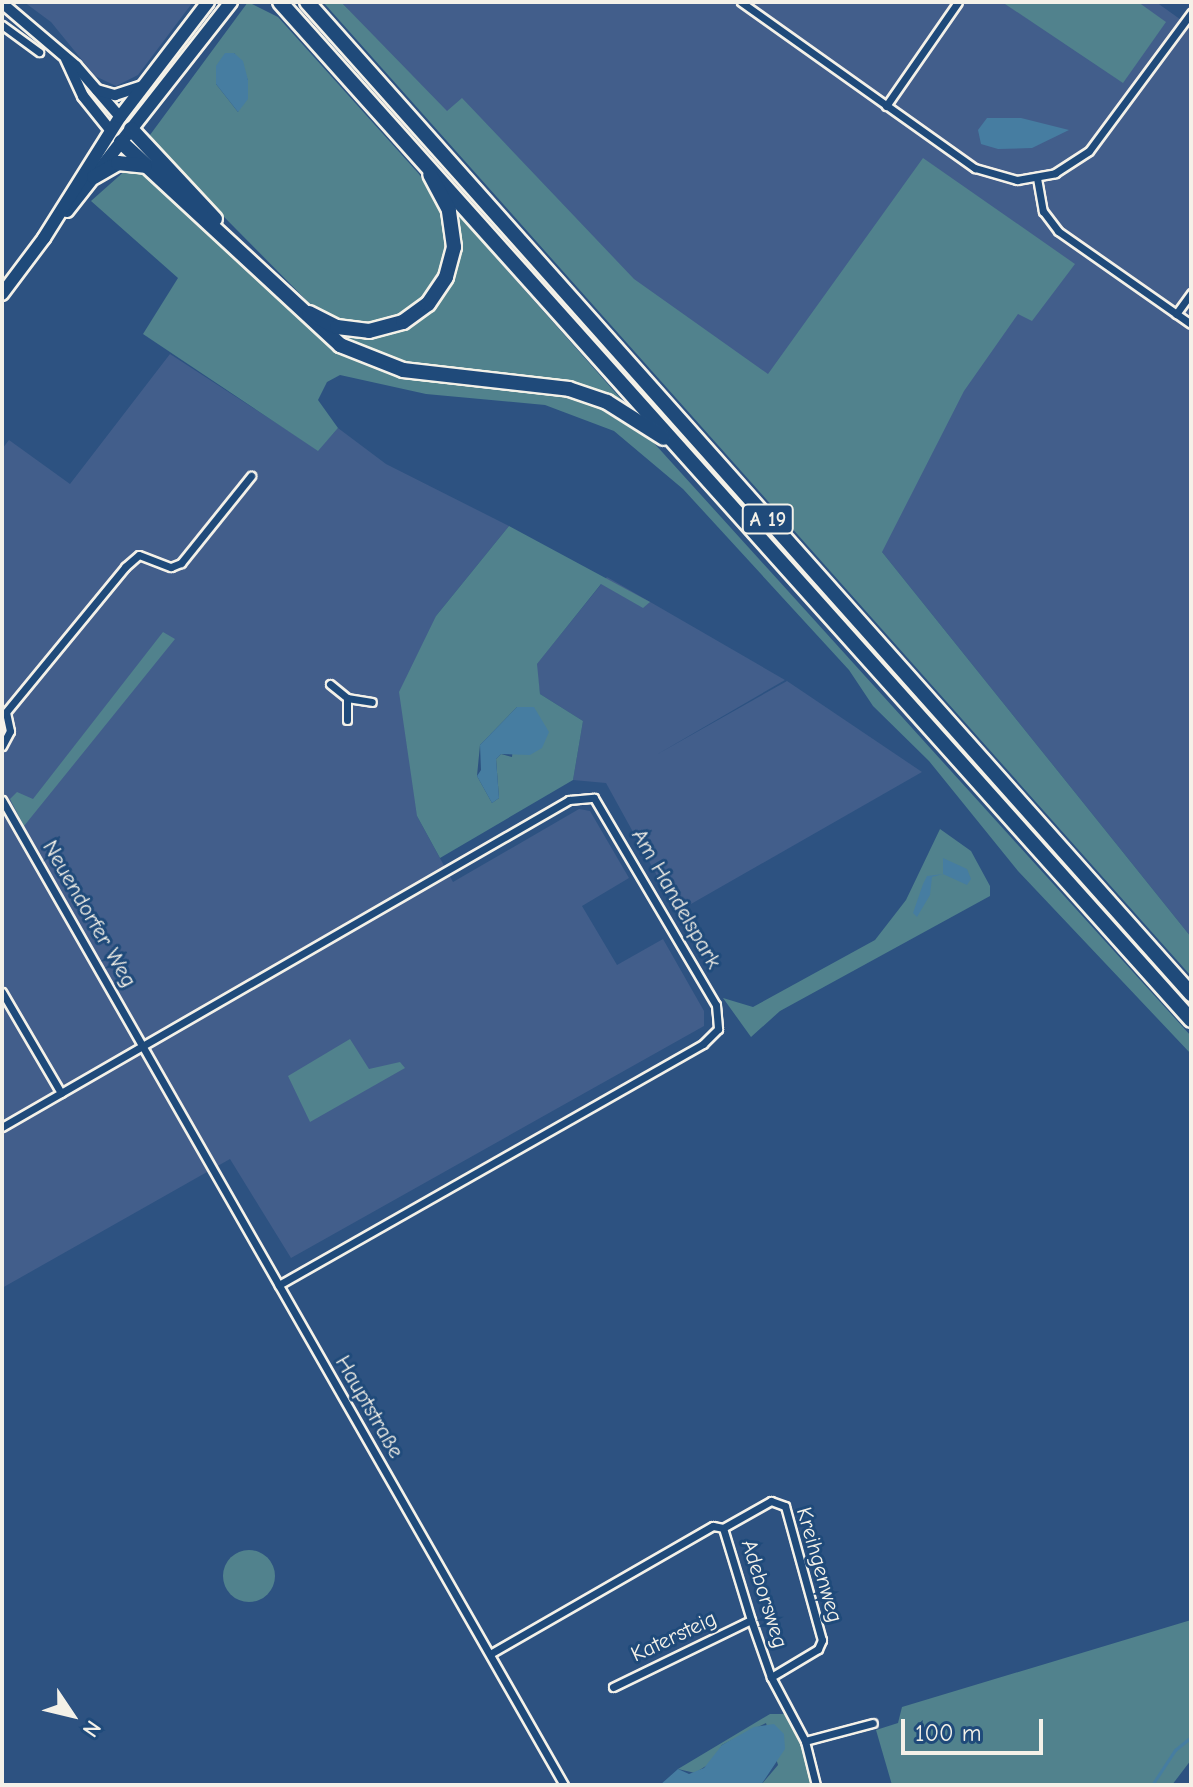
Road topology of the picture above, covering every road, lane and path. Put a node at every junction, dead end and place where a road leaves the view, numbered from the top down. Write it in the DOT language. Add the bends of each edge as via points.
graph roads {
  1 [pos="208,2"];
  2 [pos="231,2"];
  3 [pos="280,2"];
  4 [pos="307,2"];
  5 [pos="741,2"];
  6 [pos="958,2"];
  7 [pos="2,3"];
  8 [pos="1191,13"];
  9 [pos="2,25"];
  10 [pos="39,52"];
  11 [pos="66,59"];
  12 [pos="144,86"];
  13 [pos="95,90"];
  14 [pos="886,106"];
  15 [pos="120,117"];
  16 [pos="131,129"];
  17 [pos="116,137"];
  18 [pos="423,160"];
  19 [pos="147,167"];
  20 [pos="94,177"];
  21 [pos="1037,178"];
  22 [pos="56,221"];
  23 [pos="1191,293"];
  24 [pos="2,294"];
  25 [pos="1176,314"];
  26 [pos="1191,324"];
  27 [pos="678,447"];
  28 [pos="251,476"];
  29 [pos="330,684"];
  30 [pos="347,698"];
  31 [pos="372,702"];
  32 [pos="347,720"];
  33 [pos="2,746"];
  34 [pos="2,800"];
  35 [pos="2,992"];
  36 [pos="1191,994"];
  37 [pos="1191,1020"];
  38 [pos="144,1045"];
  39 [pos="61,1093"];
  40 [pos="2,1127"];
  41 [pos="279,1285"];
  42 [pos="723,1528"];
  43 [pos="751,1620"];
  44 [pos="490,1654"];
  45 [pos="771,1677"];
  46 [pos="613,1687"];
  47 [pos="873,1723"];
  48 [pos="805,1741"];
  49 [pos="564,1785"];
  50 [pos="816,1785"];
  1 -- 12 [label="main road"];
  2 -- 16 [label="main road"];
  3 -- 18 [label="highway, A 19"];
  4 -- 36 [label="highway, A 19"];
  5 -- 14 [label="street"];
  6 -- 14 [label="street"];
  7 -- 11 [label="street"];
  8 -- 21 [label="street" via="1089,151 1069,167"];
  9 -- 10 [label="street"];
  11 -- 13 [label="street"];
  11 -- 17 [label="street" via="83,96"];
  12 -- 13 [label="street" via="115,95"];
  12 -- 15 [label="main road"];
  13 -- 15 [label="street"];
  14 -- 21 [label="street" via="985,173"];
  15 -- 16 [label="main road"];
  15 -- 17 [label="main road"];
  16 -- 17 [label="main road"];
  16 -- 18 [label="highway" via="310,314 355,330 403,322 428,304 446,277 453,228"];
  17 -- 19 [label="highway"];
  17 -- 20 [label="main road"];
  17 -- 22 [label="main road"];
  18 -- 27 [label="highway, A 19"];
  19 -- 20 [label="highway" via="118,163"];
  19 -- 27 [label="highway" via="340,345 403,370 569,389 607,402"];
  20 -- 22 [label="main road"];
  21 -- 25 [label="street" via="1043,211 1058,231"];
  22 -- 24 [label="main road"];
  23 -- 25 [label="street"];
  25 -- 26 [label="street"];
  27 -- 37 [label="highway, A 19"];
  28 -- 33 [label="street" via="181,563 171,567 139,555 125,567 6,712 10,731"];
  29 -- 30 [label="street"];
  30 -- 31 [label="street"];
  30 -- 32 [label="street"];
  34 -- 38 [label="street, Neuendorfer Weg"];
  35 -- 39 [label="street"];
  38 -- 39 [label="street, Am Handelspark"];
  38 -- 41 [label="street, Hauptstraße"];
  38 -- 41 [label="street, Am Handelspark" via="582,796 599,802 716,1005 718,1029 703,1044"];
  39 -- 40 [label="street, Am Handelspark"];
  41 -- 44 [label="street, Hauptstraße"];
  42 -- 43 [label="street, Adeborsweg"];
  42 -- 44 [label="street, Adeborsweg" via="713,1526"];
  42 -- 45 [label="street, Kreihgenweg" via="771,1501 785,1506 822,1640 818,1649"];
  43 -- 45 [label="street, Adeborsweg"];
  43 -- 46 [label="street, Katersteig"];
  44 -- 49 [label="street, Hauptstraße"];
  45 -- 48 [label="street, Adeborsweg"];
  47 -- 48 [label="street"];
  48 -- 50 [label="street, Adeborsweg"];
}
